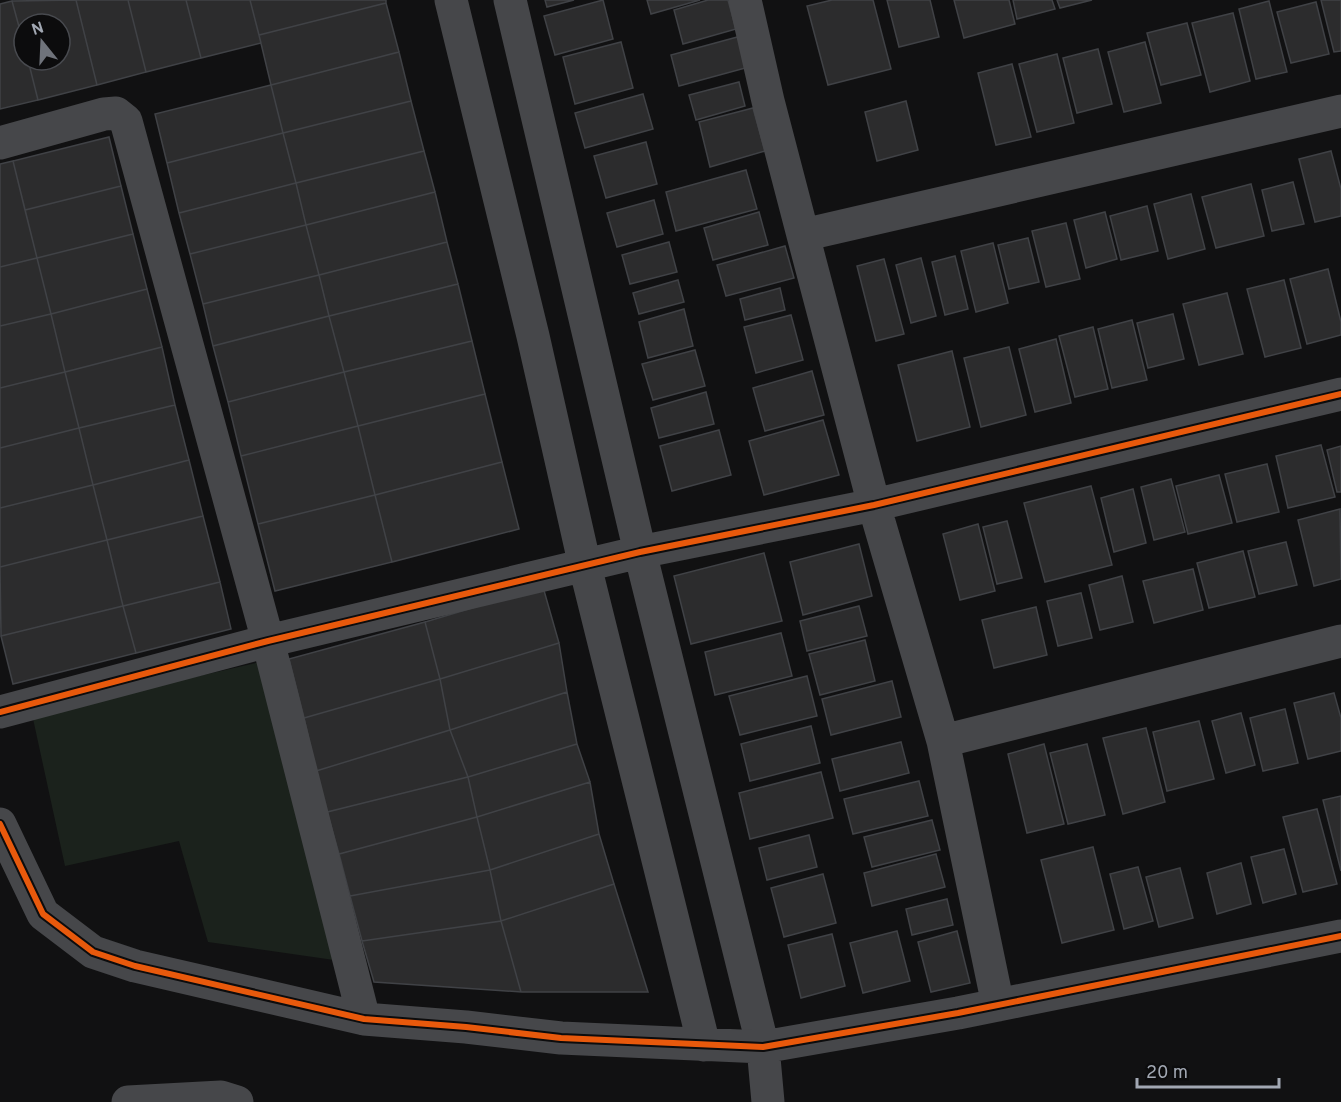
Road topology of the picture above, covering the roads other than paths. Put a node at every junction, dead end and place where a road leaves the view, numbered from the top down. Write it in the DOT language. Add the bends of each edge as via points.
graph roads {
  1 [pos="451,0"];
  2 [pos="510,0"];
  3 [pos="745,0"];
  4 [pos="1341,111"];
  5 [pos="0,143"];
  6 [pos="803,235"];
  7 [pos="1341,394"];
  8 [pos="874,505"];
  9 [pos="640,552"];
  10 [pos="585,566"];
  11 [pos="268,641"];
  12 [pos="1341,641"];
  13 [pos="0,712"];
  14 [pos="943,741"];
  15 [pos="0,824"];
  16 [pos="1341,936"];
  17 [pos="998,1005"];
  18 [pos="364,1018"];
  19 [pos="704,1045"];
  20 [pos="763,1052"];
  21 [pos="128,1102"];
  22 [pos="237,1102"];
  23 [pos="768,1102"];
  1 -- 10 [label="street"];
  2 -- 9 [label="street"];
  3 -- 6 [label="street"];
  4 -- 6 [label="street"];
  5 -- 11 [label="street" via="104,114 116,113 126,121"];
  6 -- 8 [label="street"];
  7 -- 8 [label="street"];
  8 -- 9 [label="street"];
  8 -- 14 [label="street"];
  9 -- 10 [label="street"];
  9 -- 20 [label="street"];
  10 -- 11 [label="street"];
  10 -- 19 [label="street"];
  11 -- 13 [label="street"];
  11 -- 18 [label="street"];
  12 -- 14 [label="street"];
  14 -- 17 [label="street"];
  15 -- 18 [label="street" via="43,914 93,952 135,966"];
  16 -- 17 [label="street"];
  17 -- 20 [label="street"];
  18 -- 19 [label="street" via="561,1038"];
  19 -- 20 [label="street"];
  20 -- 23 [label="street"];
  21 -- 22 [label="street" via="221,1097"];
}
